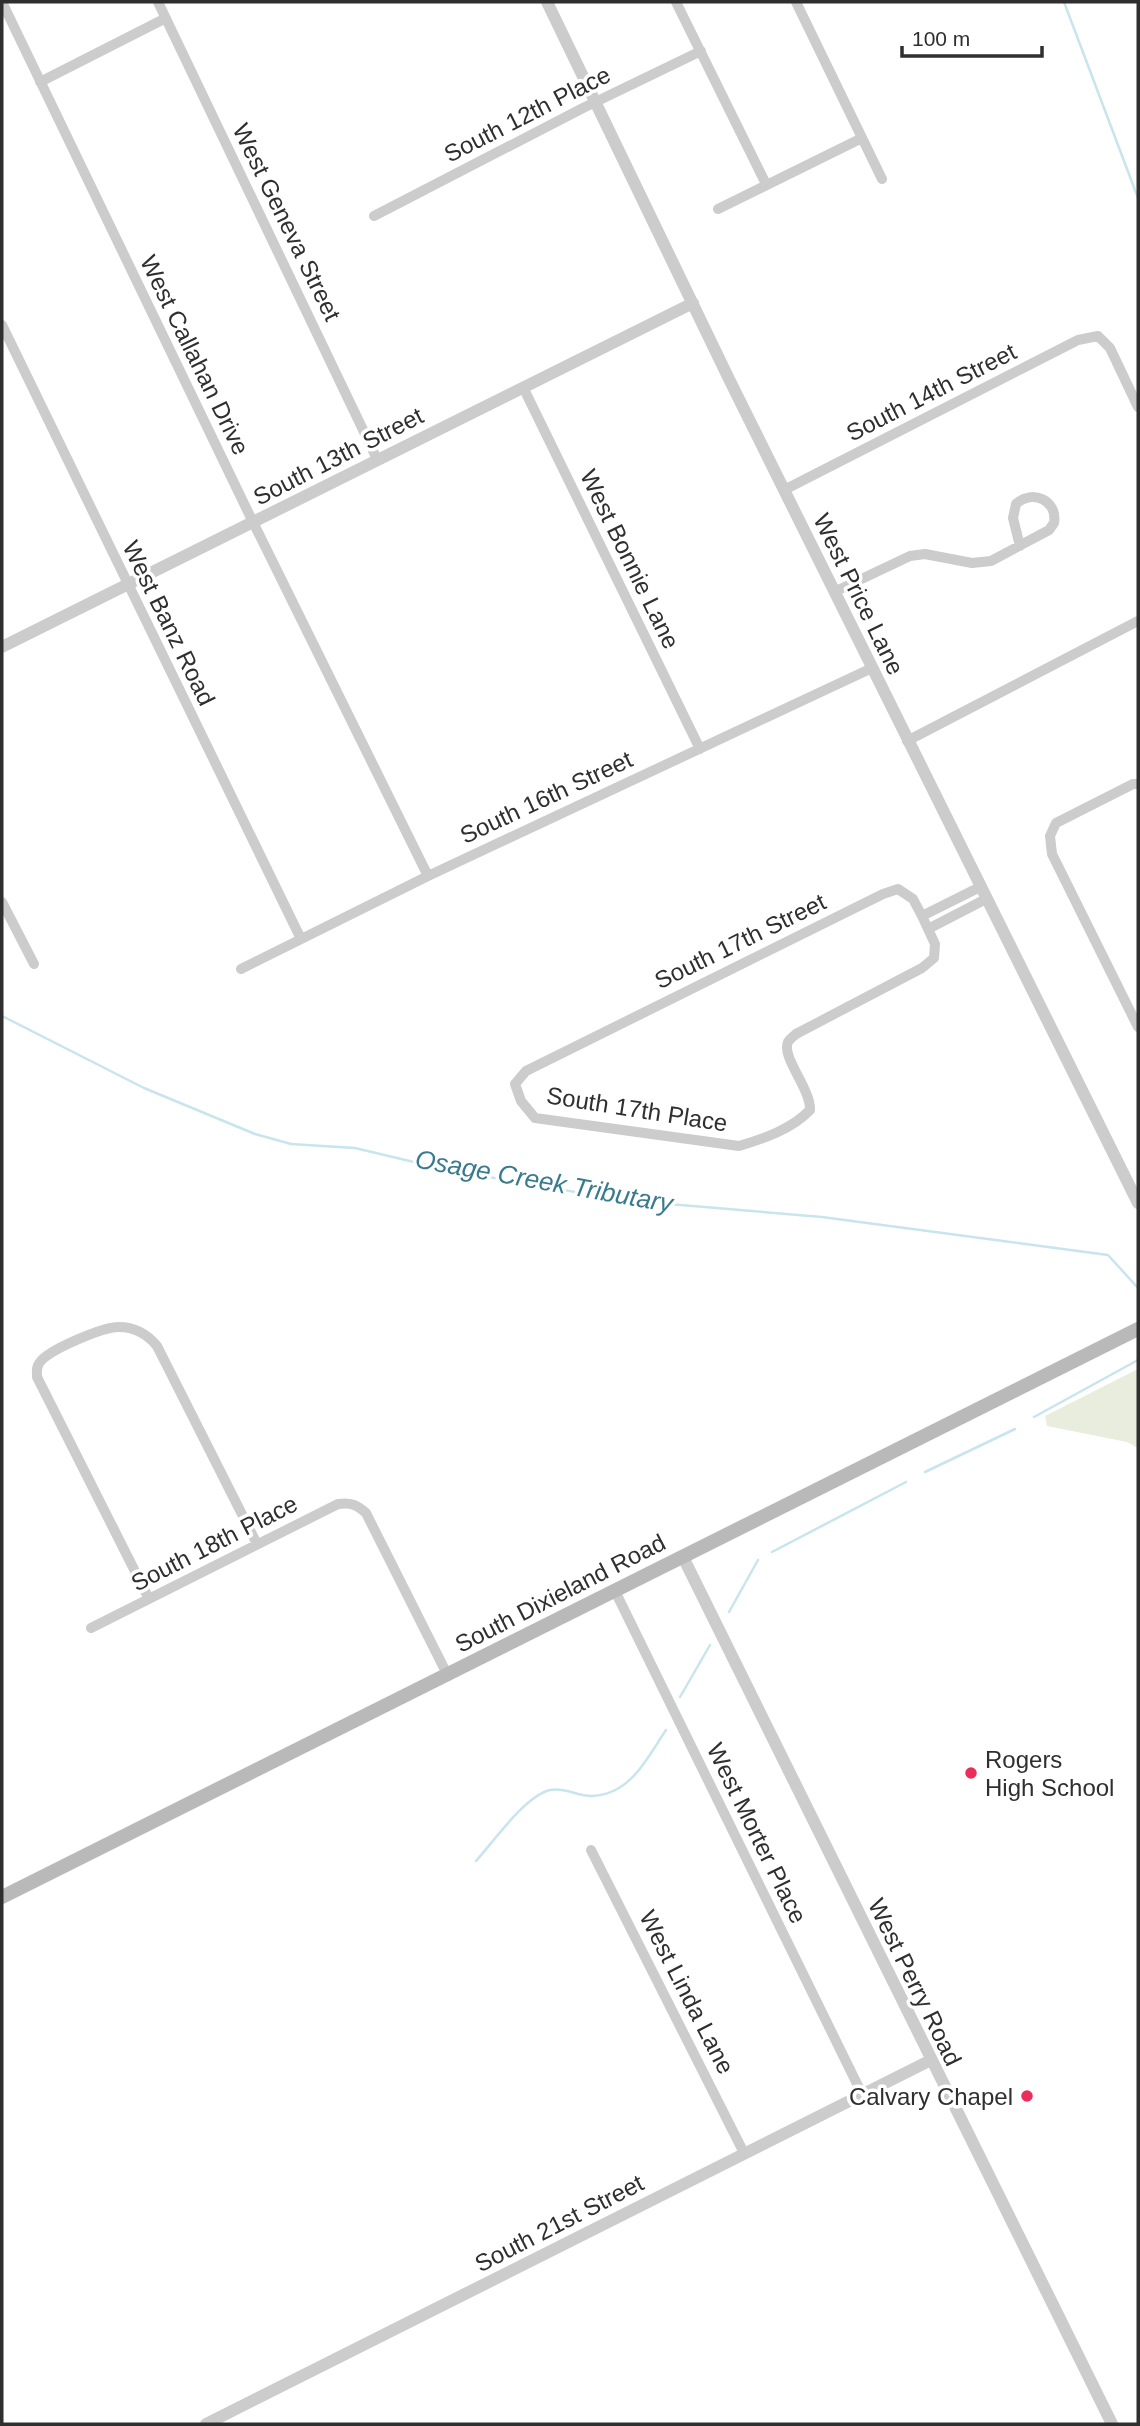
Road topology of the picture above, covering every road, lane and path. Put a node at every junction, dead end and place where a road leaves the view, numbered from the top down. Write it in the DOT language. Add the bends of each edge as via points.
graph roads {
  1 [pos="2,2"];
  2 [pos="158,2"];
  3 [pos="547,2"];
  4 [pos="676,2"];
  5 [pos="796,2"];
  6 [pos="166,18"];
  7 [pos="701,51"];
  8 [pos="40,82"];
  9 [pos="596,102"];
  10 [pos="862,138"];
  11 [pos="882,179"];
  12 [pos="766,184"];
  13 [pos="718,209"];
  14 [pos="374,216"];
  15 [pos="693,303"];
  16 [pos="2,325"];
  17 [pos="523,387"];
  18 [pos="1138,407"];
  19 [pos="377,460"];
  20 [pos="784,490"];
  21 [pos="253,522"];
  22 [pos="1020,546"];
  23 [pos="127,585"];
  24 [pos="834,593"];
  25 [pos="1138,621"];
  26 [pos="2,647"];
  27 [pos="872,668"];
  28 [pos="907,741"];
  29 [pos="700,749"];
  30 [pos="1138,784"];
  31 [pos="428,876"];
  32 [pos="979,887"];
  33 [pos="986,900"];
  34 [pos="2,902"];
  35 [pos="922,916"];
  36 [pos="928,929"];
  37 [pos="301,939"];
  38 [pos="34,964"];
  39 [pos="241,969"];
  40 [pos="1138,1027"];
  41 [pos="515,1084"];
  42 [pos="1138,1203"];
  43 [pos="1138,1329"];
  44 [pos="257,1544"];
  45 [pos="683,1557"];
  46 [pos="615,1591"];
  47 [pos="149,1599"];
  48 [pos="91,1628"];
  49 [pos="448,1676"];
  50 [pos="592,1850"];
  51 [pos="2,1897"];
  52 [pos="931,2060"];
  53 [pos="862,2094"];
  54 [pos="744,2154"];
  55 [pos="206,2424"];
  56 [pos="1112,2424"];
  1 -- 8 [label="street, West Callahan Drive"];
  2 -- 6 [label="street, West Geneva Street"];
  3 -- 9 [label="street, West Price Lane"];
  4 -- 7 [label="street"];
  5 -- 10 [label="street"];
  6 -- 8 [label="street"];
  6 -- 19 [label="street, West Geneva Street"];
  7 -- 9 [label="street, South 12th Place"];
  7 -- 12 [label="street"];
  8 -- 21 [label="street, West Callahan Drive"];
  9 -- 14 [label="street, South 12th Place"];
  9 -- 15 [label="street, West Price Lane"];
  10 -- 11 [label="street"];
  10 -- 12 [label="street"];
  12 -- 13 [label="street"];
  15 -- 17 [label="street, South 13th Street"];
  15 -- 20 [label="street, West Price Lane"];
  16 -- 23 [label="street, West Banz Road"];
  17 -- 19 [label="street, South 13th Street"];
  17 -- 29 [label="street, West Bonnie Lane"];
  18 -- 20 [label="street, South 14th Street" via="1110,348 1098,336 1078,340"];
  19 -- 21 [label="street, South 13th Street"];
  20 -- 24 [label="street, West Price Lane"];
  21 -- 23 [label="street, South 13th Street"];
  21 -- 31 [label="street, West Callahan Drive"];
  22 -- 22 [label="street" via="1054,523 1054,511 1040,497 1016,505 1013,518"];
  22 -- 24 [label="street" via="999,558 979,562 910,556"];
  23 -- 26 [label="street, South 13th Street"];
  23 -- 37 [label="street, West Banz Road"];
  24 -- 27 [label="street, West Price Lane"];
  25 -- 28 [label="street"];
  27 -- 28 [label="street, West Price Lane"];
  27 -- 29 [label="street, South 16th Street"];
  28 -- 32 [label="street, West Price Lane"];
  29 -- 31 [label="street, South 16th Street"];
  30 -- 40 [label="street" via="1056,823 1050,836 1052,854"];
  31 -- 37 [label="street, South 16th Street"];
  32 -- 33 [label="street, West Price Lane"];
  32 -- 35 [label="street"];
  33 -- 36 [label="street"];
  33 -- 42 [label="street, West Price Lane"];
  34 -- 38 [label="street"];
  35 -- 36 [label="street, South 17th Place"];
  35 -- 41 [label="street, South 17th Street" via="912,899 898,889 883,894 526,1070"];
  36 -- 41 [label="street, South 17th Place" via="935,944 934,958 922,968 796,1034 788,1043 787,1053 811,1100 810,1110 760,1140 738,1146 535,1118"];
  37 -- 39 [label="street, South 16th Street"];
  43 -- 45 [label="main road, South Dixieland Road"];
  44 -- 47 [label="street, South 18th Place"];
  44 -- 47 [label="street" via="157,1346 144,1332 104,1328 58,1350 39,1363 37,1377"];
  44 -- 49 [label="street, South 18th Place" via="338,1504 357,1505 366,1513"];
  45 -- 46 [label="main road, South Dixieland Road"];
  45 -- 52 [label="street, West Perry Road"];
  46 -- 49 [label="main road, South Dixieland Road"];
  46 -- 53 [label="street, West Morter Place"];
  47 -- 48 [label="street, South 18th Place"];
  49 -- 51 [label="main road, South Dixieland Road"];
  50 -- 54 [label="street, West Linda Lane"];
  52 -- 53 [label="street, South 21st Street"];
  52 -- 56 [label="street, West Perry Road"];
  53 -- 54 [label="street, South 21st Street"];
  54 -- 55 [label="street, South 21st Street"];
}
